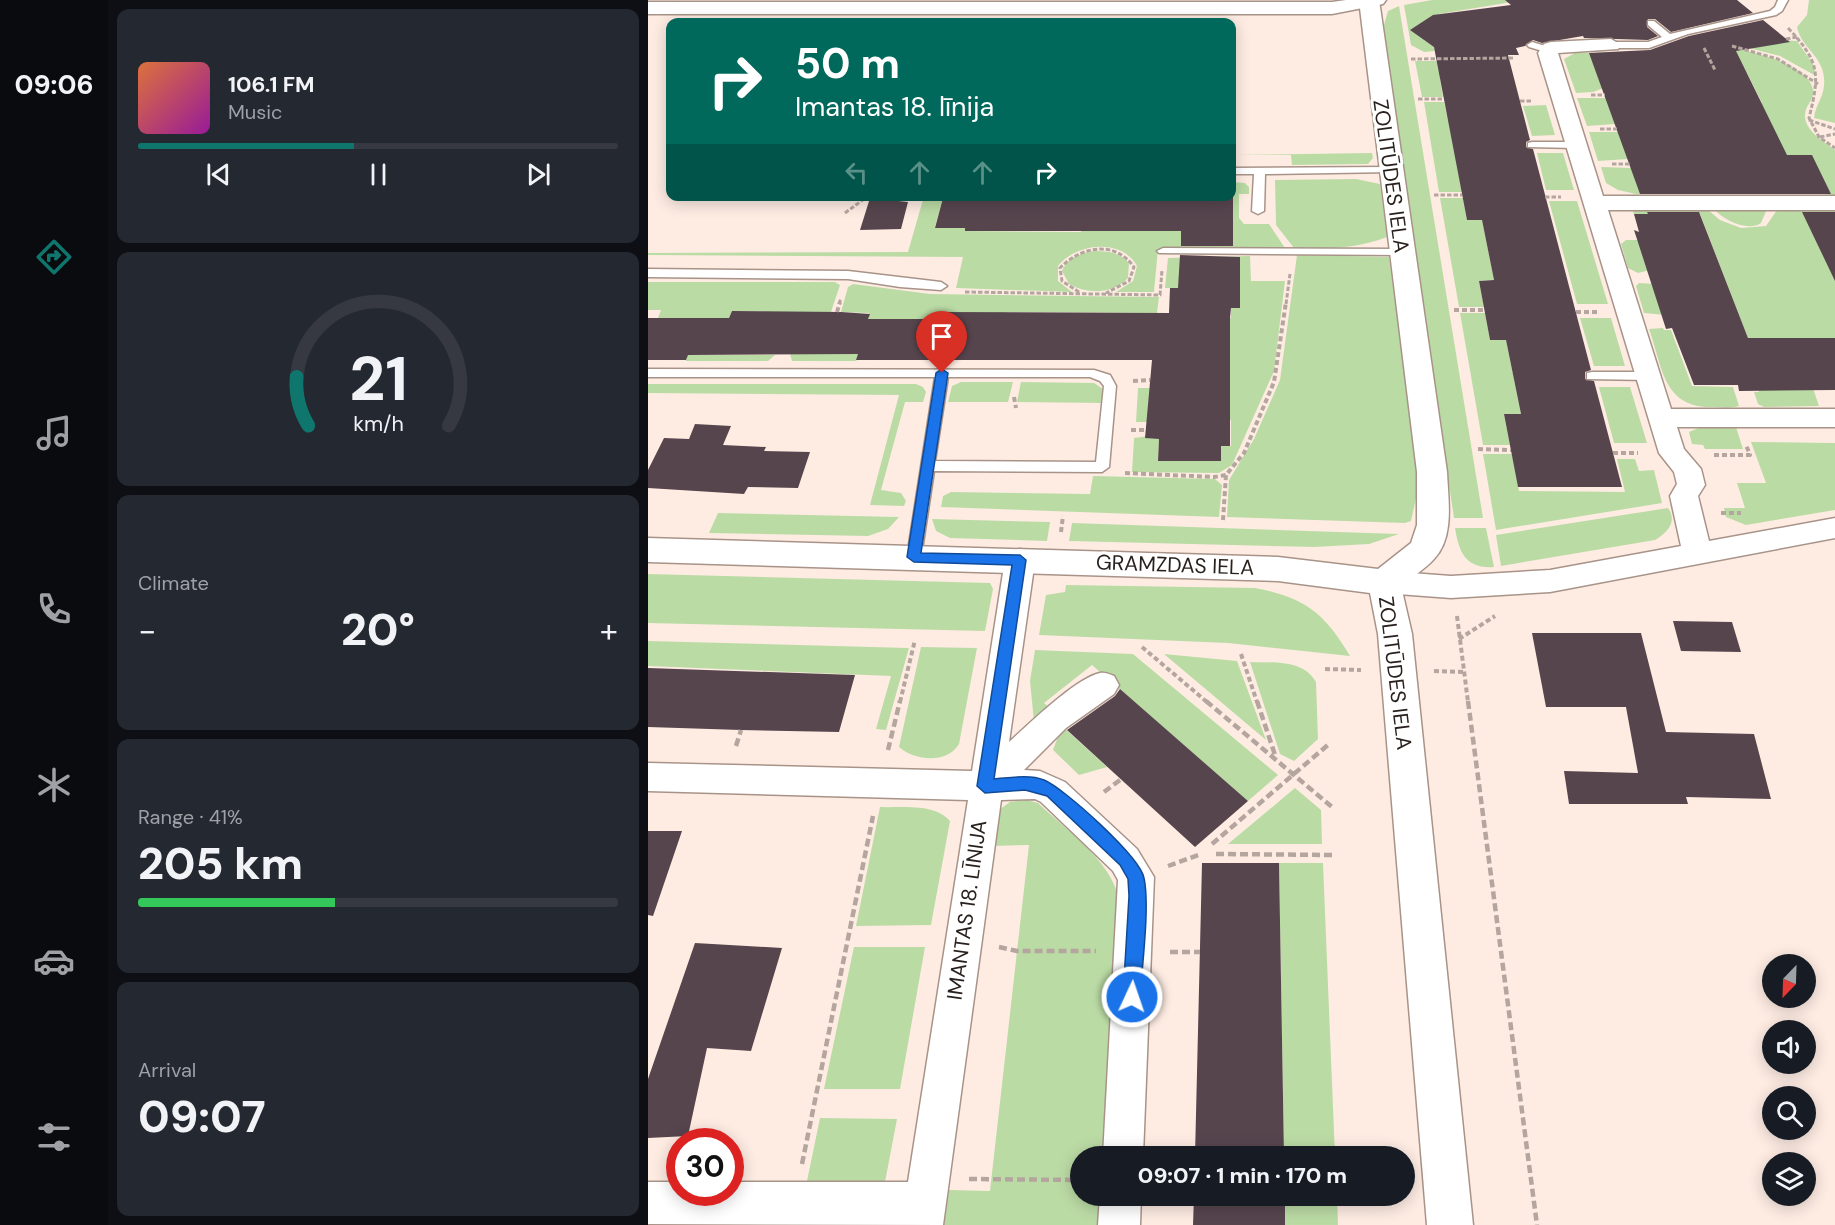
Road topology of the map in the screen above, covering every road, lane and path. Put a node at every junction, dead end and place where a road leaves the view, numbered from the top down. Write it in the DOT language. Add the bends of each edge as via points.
graph roads {
  1 [pos="1372,0"];
  2 [pos="1783,0"];
  3 [pos="648,8"];
  4 [pos="1773,13"];
  5 [pos="1651,23"];
  6 [pos="1702,28"];
  7 [pos="1668,37"];
  8 [pos="1797,37"];
  9 [pos="1786,39"];
  10 [pos="1611,45"];
  11 [pos="1704,48"];
  12 [pos="1520,57"];
  13 [pos="1411,58"];
  14 [pos="1715,70"];
  15 [pos="1818,84"];
  16 [pos="1418,99"];
  17 [pos="1444,99"];
  18 [pos="1809,120"];
  19 [pos="1835,129"];
  20 [pos="1835,134"];
  21 [pos="1820,137"];
  22 [pos="1532,145"];
  23 [pos="1576,145"];
  24 [pos="1835,148"];
  25 [pos="1260,170"];
  26 [pos="1390,170"];
  27 [pos="1236,171"];
  28 [pos="1434,195"];
  29 [pos="1462,195"];
  30 [pos="1545,197"];
  31 [pos="1563,197"];
  32 [pos="861,201"];
  33 [pos="1594,203"];
  34 [pos="1835,203"];
  35 [pos="1258,211"];
  36 [pos="844,213"];
  37 [pos="1163,251"];
  38 [pos="1292,252"];
  39 [pos="1401,252"];
  40 [pos="648,273"];
  41 [pos="941,286"];
  42 [pos="1085,294"];
  43 [pos="1102,294"];
  44 [pos="1454,310"];
  45 [pos="1484,310"];
  46 [pos="1576,312"];
  47 [pos="1595,312"];
  48 [pos="648,373"];
  49 [pos="942,373"];
  50 [pos="1592,376"];
  51 [pos="1648,376"];
  52 [pos="1661,418"];
  53 [pos="1835,418"];
  54 [pos="1478,450"];
  55 [pos="1511,450"];
  56 [pos="1613,453"];
  57 [pos="1634,453"];
  58 [pos="1748,455"];
  59 [pos="1750,461"];
  60 [pos="927,466"];
  61 [pos="1102,467"];
  62 [pos="1226,475"];
  63 [pos="1686,502"];
  64 [pos="1748,511"];
  65 [pos="1063,516"];
  66 [pos="1223,520"];
  67 [pos="1835,528"];
  68 [pos="1059,538"];
  69 [pos="648,550"];
  70 [pos="1698,555"];
  71 [pos="914,557"];
  72 [pos="1020,560"];
  73 [pos="1384,582"];
  74 [pos="1451,587"];
  75 [pos="915,640"];
  76 [pos="1142,647"];
  77 [pos="1241,654"];
  78 [pos="1103,685"];
  79 [pos="1329,744"];
  80 [pos="1276,760"];
  81 [pos="1293,775"];
  82 [pos="648,777"];
  83 [pos="880,784"];
  84 [pos="985,786"];
  85 [pos="1332,807"];
  86 [pos="1212,844"];
  87 [pos="1216,854"];
  88 [pos="1334,855"];
  89 [pos="964,938"];
  90 [pos="1134,951"];
  91 [pos="1200,952"];
  92 [pos="1124,1146"];
  93 [pos="1070,1181"];
  94 [pos="926,1202"];
  95 [pos="648,1203"];
  96 [pos="794,1203"];
  97 [pos="1120,1206"];
  98 [pos="733,1214"];
  99 [pos="1119,1225"];
  100 [pos="1450,1225"];
  101 [pos="1537,1225"];
  1 -- 3 [label="street" via="1332,8"];
  1 -- 26 [label="street, ZOLITŪDES IELA"];
  2 -- 4 [label="lane"];
  4 -- 6 [label="lane"];
  4 -- 8 [label="path"];
  5 -- 7 [label="lane"];
  6 -- 7 [label="lane"];
  6 -- 15 [label="path" via="1719,44 1773,56"];
  7 -- 10 [label="lane" via="1643,46"];
  8 -- 9 [label="path"];
  8 -- 15 [label="path" via="1815,59"];
  10 -- 23 [label="street" via="1540,47"];
  11 -- 14 [label="path"];
  12 -- 13 [label="path"];
  15 -- 18 [label="path"];
  16 -- 17 [label="path"];
  18 -- 19 [label="path"];
  18 -- 21 [label="path"];
  20 -- 21 [label="path"];
  21 -- 24 [label="path"];
  22 -- 23 [label="lane"];
  23 -- 33 [label="street"];
  25 -- 26 [label="lane"];
  25 -- 27 [label="lane"];
  25 -- 35 [label="lane"];
  26 -- 39 [label="street, ZOLITŪDES IELA"];
  28 -- 29 [label="path"];
  30 -- 31 [label="path"];
  32 -- 36 [label="path"];
  33 -- 34 [label="street"];
  33 -- 51 [label="street"];
  37 -- 38 [label="lane"];
  37 -- 43 [label="path" via="1160,295"];
  38 -- 39 [label="lane"];
  38 -- 62 [label="path" via="1278,372 1244,453"];
  39 -- 73 [label="street, ZOLITŪDES IELA" via="1432,471 1433,525 1424,550"];
  40 -- 41 [label="lane" via="848,274"];
  41 -- 42 [label="path" via="979,293"];
  42 -- 43 [label="path"];
  42 -- 43 [label="path" via="1062,282 1060,268 1072,255 1105,249 1124,255 1134,267 1129,281"];
  44 -- 45 [label="path"];
  46 -- 47 [label="path"];
  48 -- 49 [label="lane"];
  49 -- 60 [label="lane"];
  49 -- 61 [label="lane" via="1101,375 1110,386"];
  50 -- 51 [label="lane"];
  51 -- 52 [label="street"];
  52 -- 53 [label="street"];
  52 -- 63 [label="street" via="1673,456 1667,469 1671,484"];
  54 -- 55 [label="path"];
  56 -- 57 [label="path"];
  58 -- 59 [label="path"];
  60 -- 61 [label="lane"];
  60 -- 71 [label="lane"];
  61 -- 62 [label="path" via="1128,474"];
  62 -- 66 [label="path"];
  63 -- 64 [label="path" via="1711,512"];
  63 -- 70 [label="street"];
  65 -- 68 [label="path"];
  67 -- 70 [label="street, GRAMZDAS IELA"];
  69 -- 71 [label="street, GRAMZDAS IELA"];
  70 -- 74 [label="street, GRAMZDAS IELA" via="1550,581"];
  71 -- 72 [label="street, GRAMZDAS IELA"];
  72 -- 73 [label="street, GRAMZDAS IELA" via="1278,569"];
  72 -- 84 [label="street, IMANTAS 18. LĪNIJA"];
  73 -- 74 [label="street, GRAMZDAS IELA"];
  73 -- 100 [label="street, ZOLITŪDES IELA" via="1395,634"];
  74 -- 101 [label="path"];
  75 -- 83 [label="path"];
  76 -- 80 [label="path"];
  77 -- 80 [label="path"];
  78 -- 84 [label="street" via="1055,719"];
  79 -- 81 [label="path"];
  80 -- 81 [label="path"];
  81 -- 85 [label="path"];
  81 -- 86 [label="path"];
  82 -- 83 [label="street"];
  83 -- 84 [label="street"];
  83 -- 96 [label="path"];
  84 -- 89 [label="street, IMANTAS 18. LĪNIJA"];
  84 -- 90 [label="street" via="1040,785 1053,792 1125,860 1136,877"];
  87 -- 88 [label="path"];
  89 -- 90 [label="path" via="1017,951"];
  89 -- 94 [label="street, IMANTAS 18. LĪNIJA"];
  90 -- 91 [label="path"];
  90 -- 92 [label="street"];
  93 -- 94 [label="path"];
  94 -- 96 [label="street"];
  95 -- 98 [label="street"];
  96 -- 98 [label="street"];
  97 -- 99 [label="street"];
}
